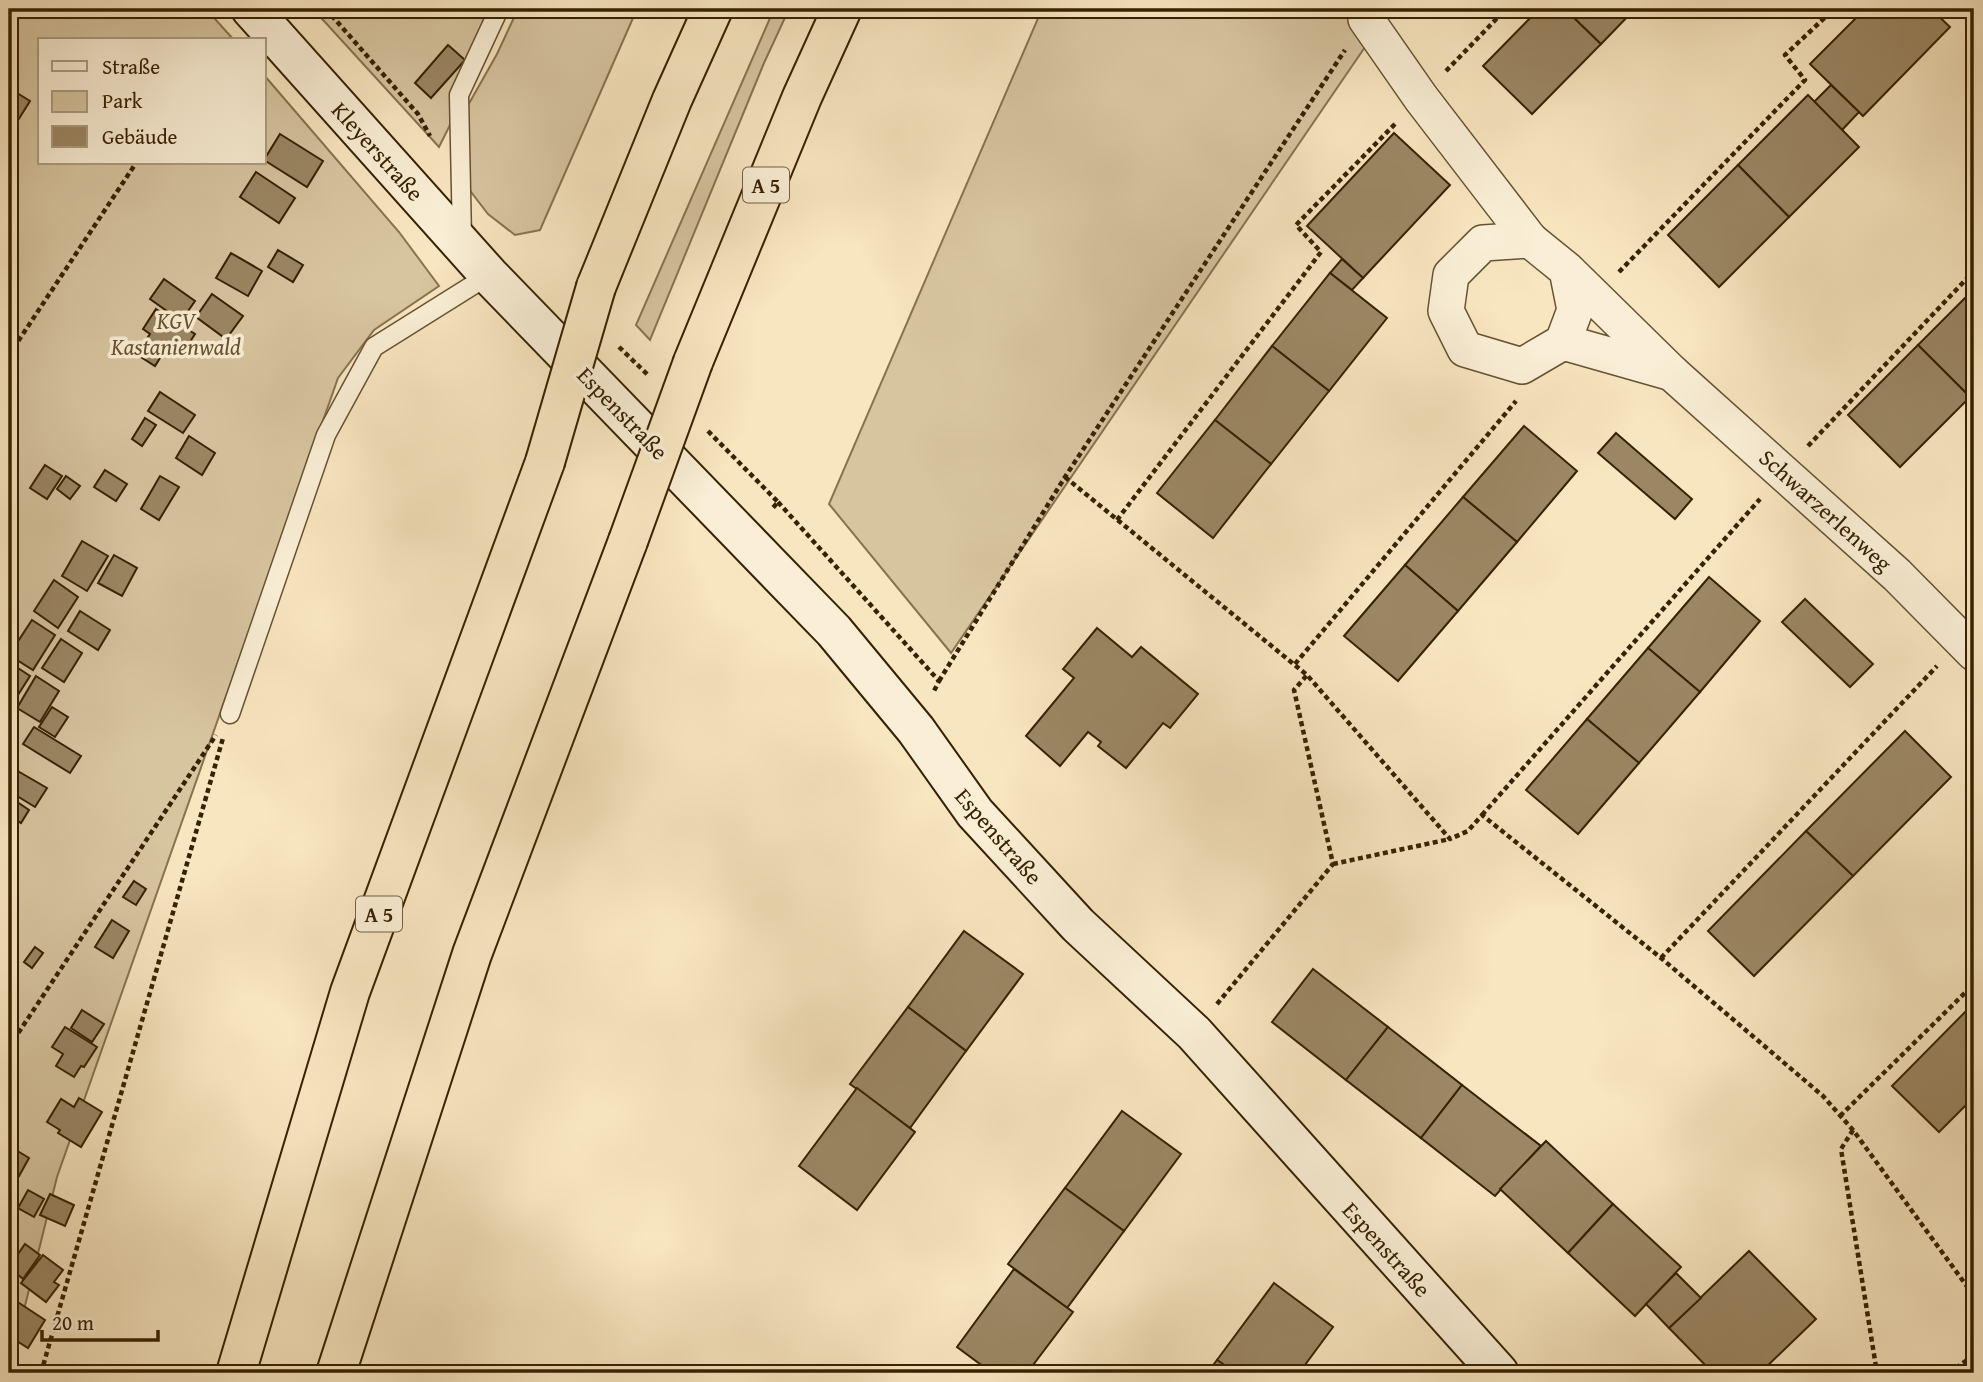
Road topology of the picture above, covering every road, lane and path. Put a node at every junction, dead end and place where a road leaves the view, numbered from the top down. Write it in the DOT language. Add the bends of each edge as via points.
graph roads {
  1 [pos="251,9"];
  2 [pos="326,9"];
  3 [pos="499,9"];
  4 [pos="713,9"];
  5 [pos="842,9"];
  6 [pos="1506,9"];
  7 [pos="1834,9"];
  8 [pos="1366,19"];
  9 [pos="1421,98"];
  10 [pos="134,164"];
  11 [pos="460,192"];
  12 [pos="1974,234"];
  13 [pos="1530,240"];
  14 [pos="462,246"];
  15 [pos="1974,248"];
  16 [pos="1567,270"];
  17 [pos="1974,271"];
  18 [pos="498,283"];
  19 [pos="1594,297"];
  20 [pos="612,340"];
  21 [pos="1563,342"];
  22 [pos="9,355"];
  23 [pos="1522,366"];
  24 [pos="1672,373"];
  25 [pos="652,378"];
  26 [pos="702,426"];
  27 [pos="742,464"];
  28 [pos="1783,472"];
  29 [pos="1065,477"];
  30 [pos="1117,520"];
  31 [pos="1968,647"];
  32 [pos="1294,664"];
  33 [pos="1307,675"];
  34 [pos="939,681"];
  35 [pos="230,714"];
  36 [pos="1482,815"];
  37 [pos="1450,839"];
  38 [pos="1333,864"];
  39 [pos="1661,958"];
  40 [pos="1974,984"];
  41 [pos="1194,1033"];
  42 [pos="9,1046"];
  43 [pos="1840,1116"];
  44 [pos="1853,1130"];
  45 [pos="1974,1296"];
  46 [pos="1974,1355"];
  47 [pos="41,1373"];
  48 [pos="236,1373"];
  49 [pos="336,1373"];
  50 [pos="1499,1373"];
  51 [pos="1877,1373"];
  52 [pos="1949,1373"];
  1 -- 14 [label="street, Kleyerstraße"];
  2 -- 11 [label="path" via="418,114"];
  3 -- 11 [label="lane" via="459,94"];
  4 -- 48 [label="highway, A 5, bridge" via="596,287 545,462 349,992"];
  5 -- 49 [label="highway, A 5, bridge" via="693,362 472,954"];
  6 -- 9 [label="path"];
  7 -- 19 [label="path" via="1785,55 1805,80"];
  8 -- 9 [label="street, Schwarzerlenweg"];
  8 -- 29 [label="path"];
  9 -- 13 [label="street, Schwarzerlenweg"];
  9 -- 30 [label="path" via="1296,225 1321,252"];
  10 -- 22 [label="path"];
  11 -- 14 [label="lane"];
  12 -- 15 [label="path" via="1968,240"];
  13 -- 16 [label="street, Schwarzerlenweg"];
  13 -- 23 [label="street" via="1483,243 1451,275 1446,311 1465,349"];
  14 -- 18 [label="street, Kleyerstraße"];
  16 -- 19 [label="street, Schwarzerlenweg"];
  16 -- 21 [label="street" via="1575,310"];
  17 -- 28 [label="path"];
  18 -- 35 [label="lane" via="374,347 326,435"];
  18 -- 41 [label="street, Espenstraße" via="834,631 916,730 975,813 1078,925"];
  19 -- 24 [label="street, Schwarzerlenweg"];
  20 -- 25 [label="path"];
  21 -- 23 [label="street"];
  21 -- 24 [label="street, Schwarzerlenweg"];
  23 -- 32 [label="path" via="1515,404"];
  24 -- 28 [label="street, Schwarzerlenweg"];
  26 -- 27 [label="path"];
  28 -- 31 [label="street, Schwarzerlenweg" via="1897,575"];
  28 -- 36 [label="path"];
  29 -- 30 [label="path"];
  29 -- 34 [label="path"];
  30 -- 32 [label="path"];
  31 -- 39 [label="path"];
  32 -- 33 [label="path"];
  33 -- 37 [label="path"];
  33 -- 38 [label="path" via="1294,690"];
  35 -- 42 [label="path"];
  35 -- 47 [label="path"];
  36 -- 37 [label="path" via="1468,831"];
  36 -- 39 [label="path"];
  37 -- 38 [label="path"];
  38 -- 41 [label="path"];
  39 -- 43 [label="path" via="1823,1096"];
  40 -- 43 [label="path"];
  41 -- 50 [label="street, Espenstraße"];
  43 -- 44 [label="path"];
  44 -- 45 [label="path"];
  44 -- 51 [label="path" via="1841,1149"];
  46 -- 52 [label="path"];
}
